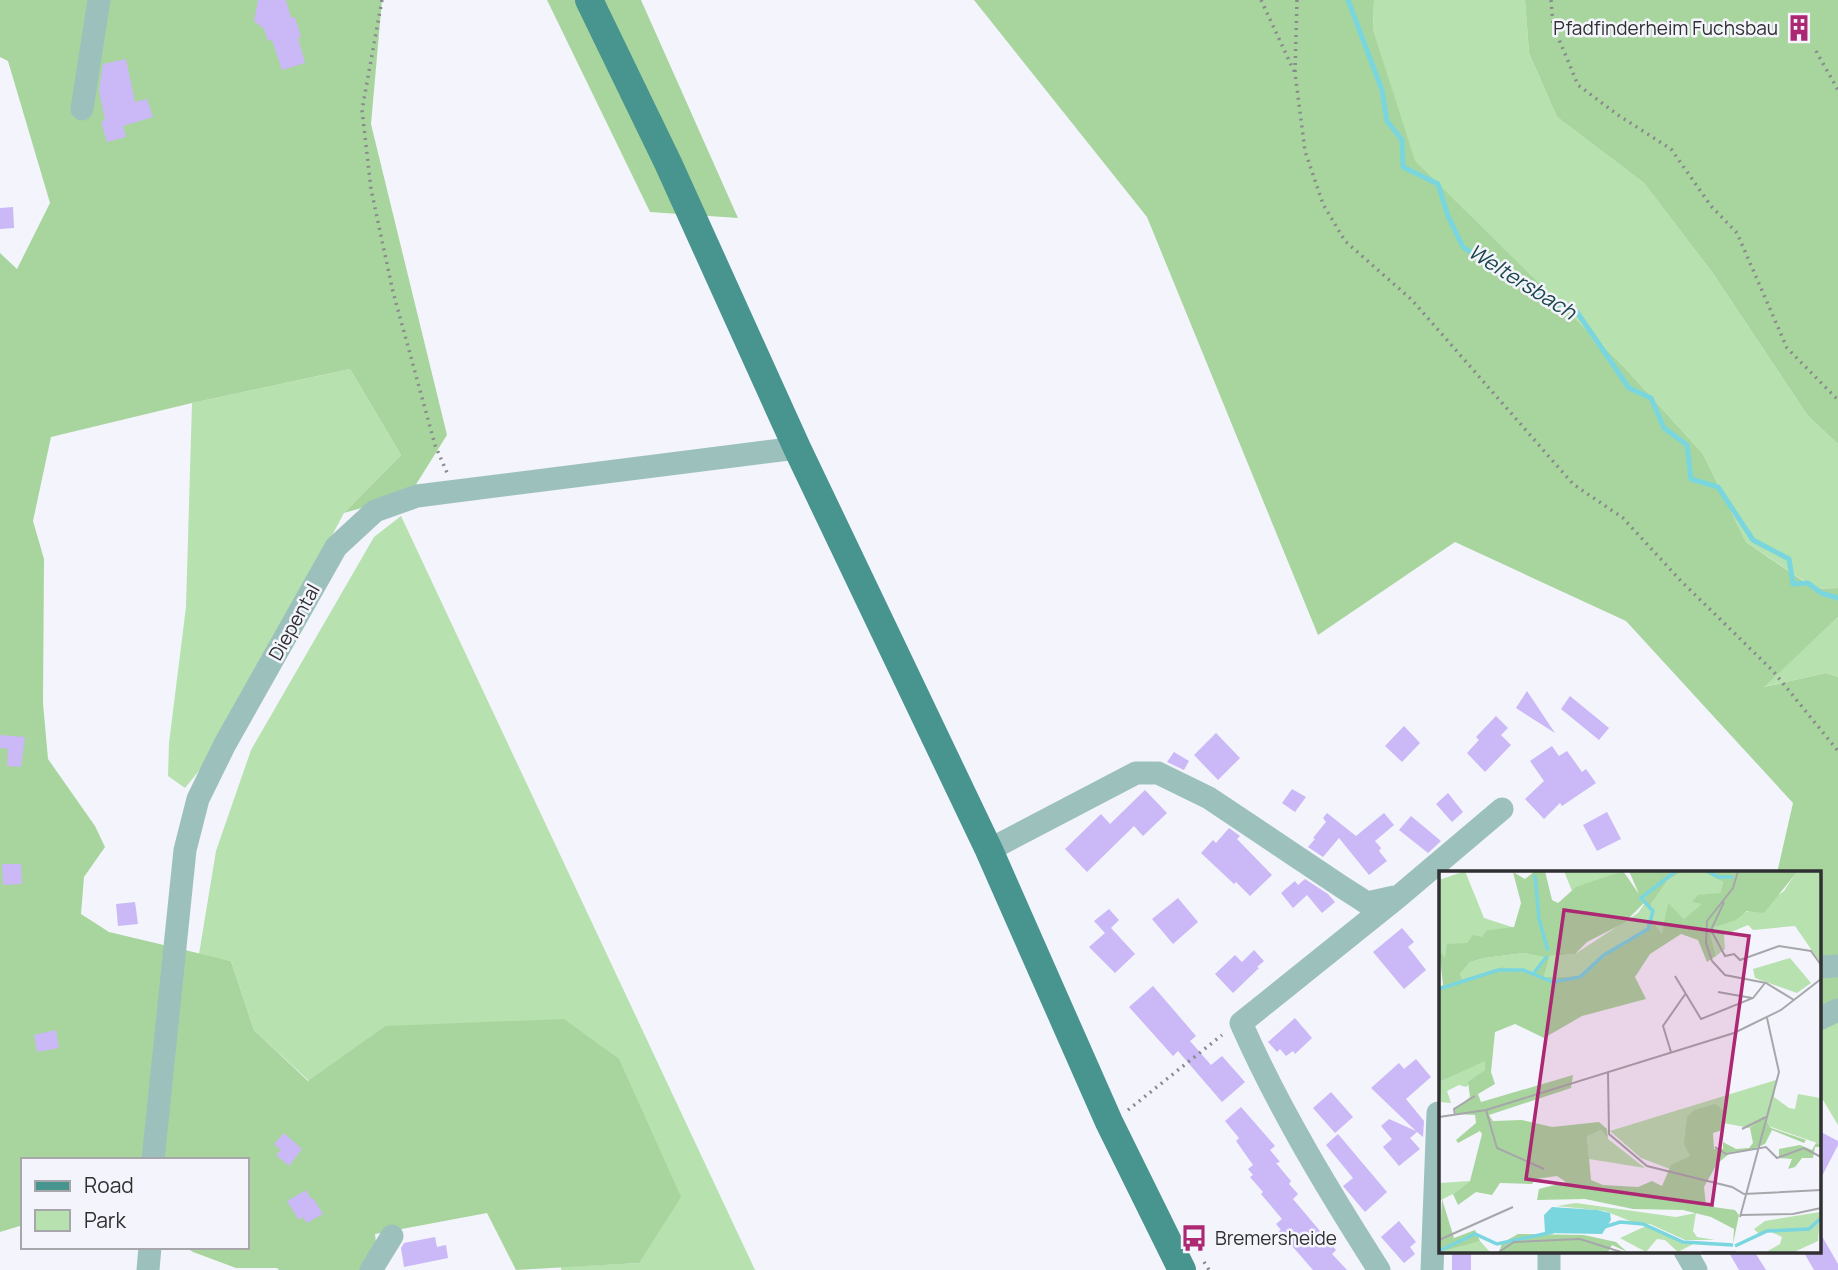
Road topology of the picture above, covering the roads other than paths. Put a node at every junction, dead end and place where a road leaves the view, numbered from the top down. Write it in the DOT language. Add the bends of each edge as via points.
graph roads {
  1 [pos="99,0"];
  2 [pos="589,0"];
  3 [pos="82,109"];
  4 [pos="797,448"];
  5 [pos="1502,809"];
  6 [pos="989,850"];
  7 [pos="1398,897"];
  8 [pos="1838,966"];
  9 [pos="1820,967"];
  10 [pos="1838,1010"];
  11 [pos="1820,1018"];
  12 [pos="1438,1113"];
  13 [pos="153,1158"];
  14 [pos="392,1236"];
  15 [pos="150,1249"];
  16 [pos="1549,1252"];
  17 [pos="1686,1252"];
  18 [pos="148,1270"];
  19 [pos="372,1270"];
  20 [pos="1182,1270"];
  21 [pos="1379,1270"];
  22 [pos="1432,1270"];
  23 [pos="1549,1270"];
  24 [pos="1696,1270"];
  1 -- 3 [label="street"];
  2 -- 4 [label="main road"];
  4 -- 6 [label="main road"];
  4 -- 13 [label="street, Diepental" via="417,496 375,510 336,547 198,799 185,850"];
  5 -- 7 [label="street"];
  6 -- 7 [label="street" via="1136,774 1158,772 1209,798 1367,902"];
  6 -- 20 [label="main road" via="1109,1122"];
  7 -- 21 [label="street" via="1241,1023 1321,1177"];
  8 -- 9 [label="street"];
  10 -- 11 [label="street"];
  12 -- 22 [label="street"];
  14 -- 19 [label="street"];
  15 -- 18 [label="street"];
  16 -- 23 [label="street"];
  17 -- 24 [label="street"];
}
